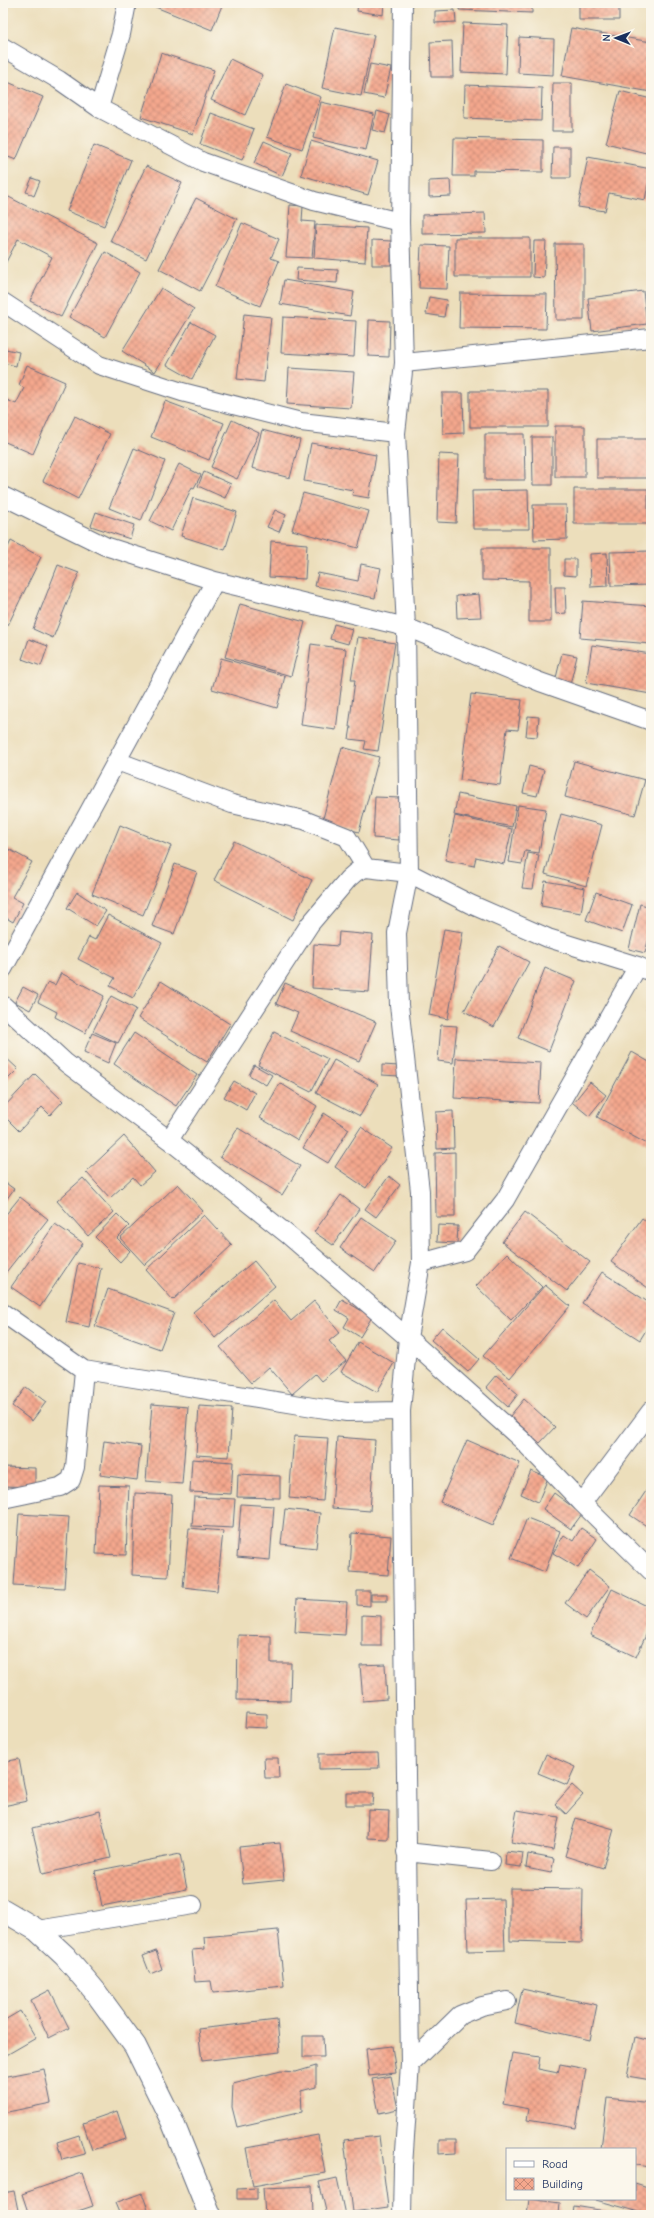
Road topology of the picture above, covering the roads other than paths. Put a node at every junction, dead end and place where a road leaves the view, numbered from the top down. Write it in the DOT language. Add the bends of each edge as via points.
graph roads {
  1 [pos="127,3"];
  2 [pos="403,3"];
  3 [pos="3,47"];
  4 [pos="99,108"];
  5 [pos="400,222"];
  6 [pos="3,302"];
  7 [pos="651,338"];
  8 [pos="404,363"];
  9 [pos="396,433"];
  10 [pos="3,496"];
  11 [pos="216,582"];
  12 [pos="406,627"];
  13 [pos="651,721"];
  14 [pos="117,761"];
  15 [pos="366,868"];
  16 [pos="409,873"];
  17 [pos="3,969"];
  18 [pos="645,969"];
  19 [pos="3,1005"];
  20 [pos="169,1140"];
  21 [pos="421,1263"];
  22 [pos="3,1314"];
  23 [pos="408,1338"];
  24 [pos="84,1370"];
  25 [pos="651,1411"];
  26 [pos="401,1412"];
  27 [pos="3,1499"];
  28 [pos="582,1503"];
  29 [pos="651,1571"];
  30 [pos="406,1852"];
  31 [pos="491,1860"];
  32 [pos="193,1905"];
  33 [pos="3,1910"];
  34 [pos="37,1930"];
  35 [pos="506,2001"];
  36 [pos="410,2064"];
  37 [pos="210,2215"];
  38 [pos="402,2215"];
  1 -- 4 [label="street" via="121,34"];
  2 -- 5 [label="street"];
  3 -- 4 [label="street" via="59,80"];
  4 -- 5 [label="street" via="203,162 314,201"];
  5 -- 8 [label="street"];
  6 -- 9 [label="street" via="99,365 182,392 301,422"];
  7 -- 8 [label="street"];
  8 -- 9 [label="street"];
  9 -- 12 [label="street"];
  10 -- 11 [label="street" via="105,546"];
  11 -- 12 [label="street"];
  11 -- 14 [label="street"];
  12 -- 13 [label="street" via="540,682"];
  12 -- 16 [label="street"];
  14 -- 15 [label="street" via="232,804 304,820 347,837"];
  14 -- 17 [label="street"];
  15 -- 16 [label="street"];
  15 -- 20 [label="street" via="348,879 310,924"];
  16 -- 18 [label="street" via="470,904 548,938"];
  16 -- 21 [label="street" via="397,933 398,976 420,1191"];
  18 -- 21 [label="street" via="505,1200 465,1251"];
  19 -- 20 [label="street" via="66,1063"];
  20 -- 23 [label="street" via="287,1234"];
  21 -- 23 [label="street"];
  22 -- 24 [label="street"];
  23 -- 26 [label="street"];
  23 -- 28 [label="street" via="522,1440"];
  24 -- 26 [label="street" via="348,1412"];
  24 -- 27 [label="street" via="75,1467 71,1480 60,1487"];
  25 -- 28 [label="street"];
  26 -- 30 [label="street"];
  28 -- 29 [label="street"];
  30 -- 31 [label="street"];
  30 -- 36 [label="street"];
  32 -- 34 [label="street"];
  33 -- 34 [label="main road"];
  34 -- 37 [label="main road" via="65,1956 94,1990 135,2046 172,2123"];
  35 -- 36 [label="street" via="482,2006 460,2015"];
  36 -- 38 [label="street"];
}
